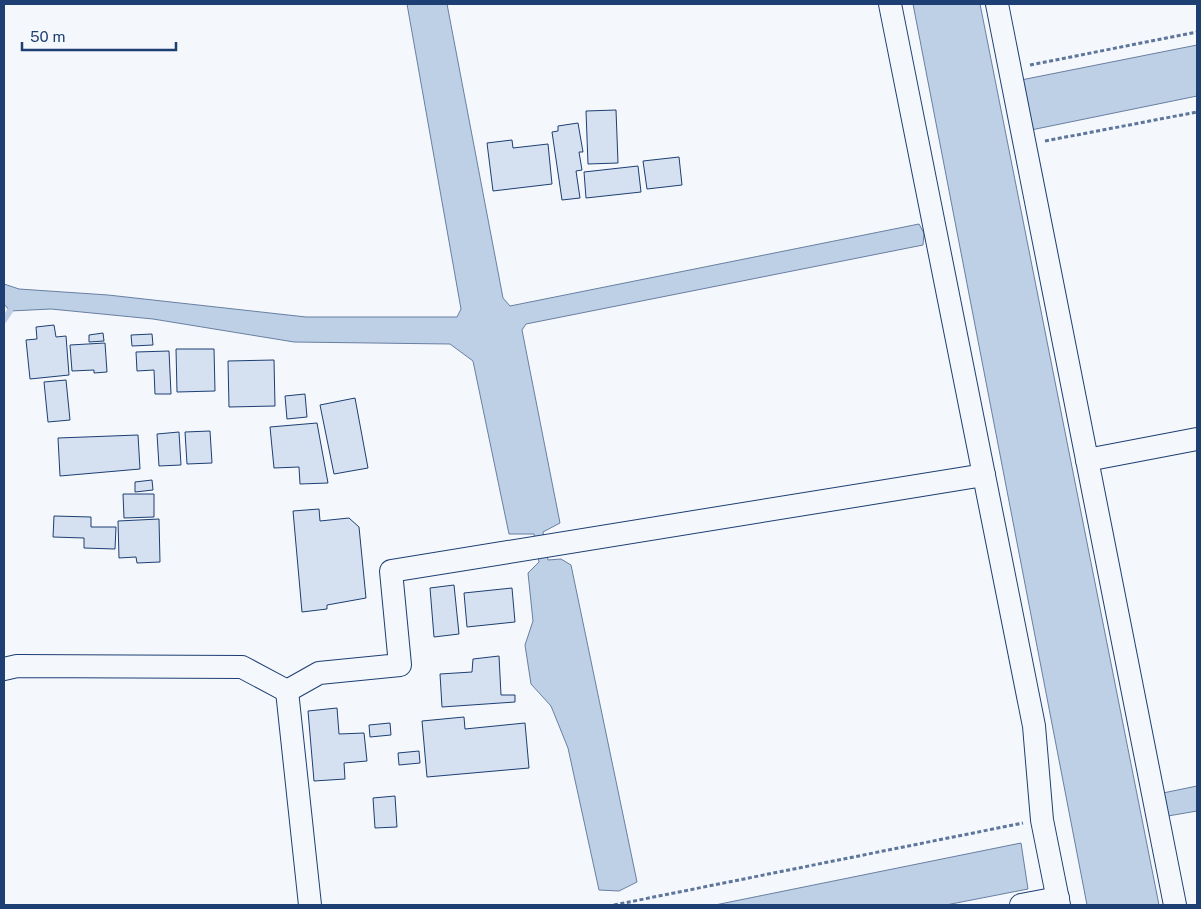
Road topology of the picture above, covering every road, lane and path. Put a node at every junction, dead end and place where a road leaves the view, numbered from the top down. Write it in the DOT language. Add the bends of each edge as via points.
graph roads {
  1 [pos="890,4"];
  2 [pos="997,4"];
  3 [pos="1197,32"];
  4 [pos="1010,69"];
  5 [pos="1197,112"];
  6 [pos="1025,146"];
  7 [pos="1197,439"];
  8 [pos="1088,460"];
  9 [pos="984,475"];
  10 [pos="4,669"];
  11 [pos="287,691"];
  12 [pos="1042,820"];
  13 [pos="1059,902"];
  14 [pos="310,905"];
  15 [pos="614,905"];
  16 [pos="1021,905"];
  17 [pos="1176,905"];
  1 -- 9 [label="street"];
  2 -- 4 [label="street"];
  3 -- 4 [label="path"];
  4 -- 6 [label="street"];
  5 -- 6 [label="path"];
  6 -- 8 [label="street"];
  7 -- 8 [label="street"];
  8 -- 17 [label="street"];
  9 -- 11 [label="street" via="391,571 400,665 319,673"];
  9 -- 12 [label="street" via="1034,726"];
  10 -- 11 [label="street" via="17,666 242,668"];
  11 -- 14 [label="street"];
  12 -- 13 [label="street"];
  12 -- 15 [label="path"];
  13 -- 16 [label="street"];
}
